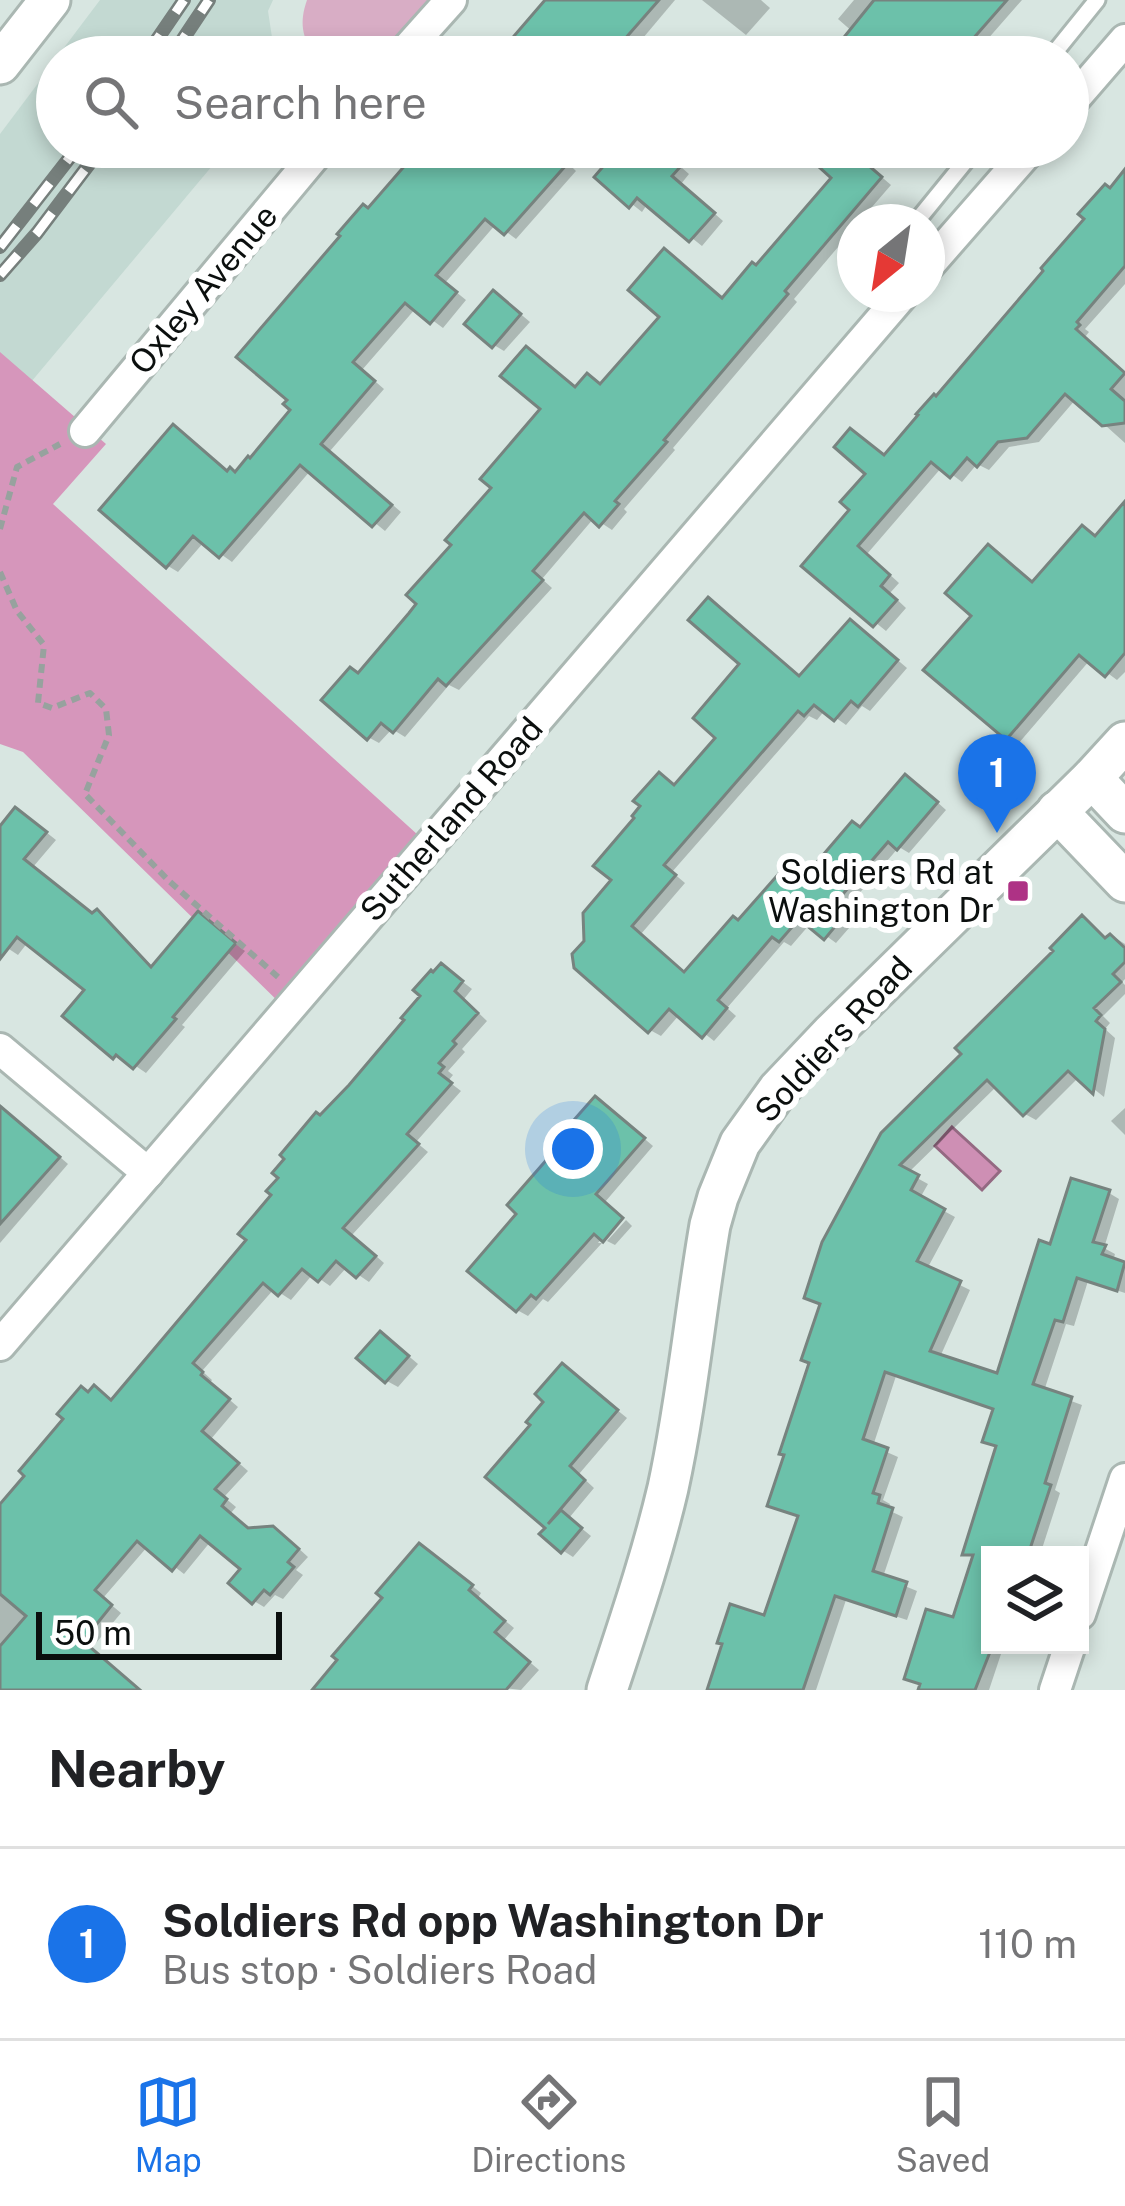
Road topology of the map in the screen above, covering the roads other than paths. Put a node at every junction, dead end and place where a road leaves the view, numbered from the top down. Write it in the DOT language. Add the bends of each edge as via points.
graph roads {
  1 [pos="50,0"];
  2 [pos="451,0"];
  3 [pos="1097,0"];
  4 [pos="419,36"];
  5 [pos="1068,36"];
  6 [pos="1125,40"];
  7 [pos="0,64"];
  8 [pos="1089,82"];
  9 [pos="304,168"];
  10 [pos="960,168"];
  11 [pos="1014,168"];
  12 [pos="931,204"];
  13 [pos="945,246"];
  14 [pos="888,312"];
  15 [pos="85,430"];
  16 [pos="1125,742"];
  17 [pos="1092,778"];
  18 [pos="1057,811"];
  19 [pos="1125,812"];
  20 [pos="1125,882"];
  21 [pos="0,1049"];
  22 [pos="148,1173"];
  23 [pos="0,1345"];
  24 [pos="1125,1479"];
  25 [pos="1089,1587"];
  26 [pos="1067,1654"];
  27 [pos="607,1690"];
  28 [pos="1055,1690"];
  1 -- 7 [label="street"];
  2 -- 4 [label="street"];
  3 -- 5 [label="lane"];
  6 -- 8 [label="street"];
  9 -- 15 [label="street, Oxley Avenue"];
  10 -- 12 [label="lane"];
  11 -- 13 [label="street"];
  14 -- 22 [label="street, Sutherland Road"];
  16 -- 17 [label="street, Soldiers Road"];
  17 -- 18 [label="street, Soldiers Road"];
  17 -- 19 [label="street"];
  18 -- 20 [label="street"];
  18 -- 27 [label="street, Soldiers Road" via="802,1064 740,1143 710,1225 667,1491"];
  21 -- 22 [label="street"];
  22 -- 23 [label="street, Sutherland Road"];
  24 -- 25 [label="street"];
  26 -- 28 [label="street"];
}
